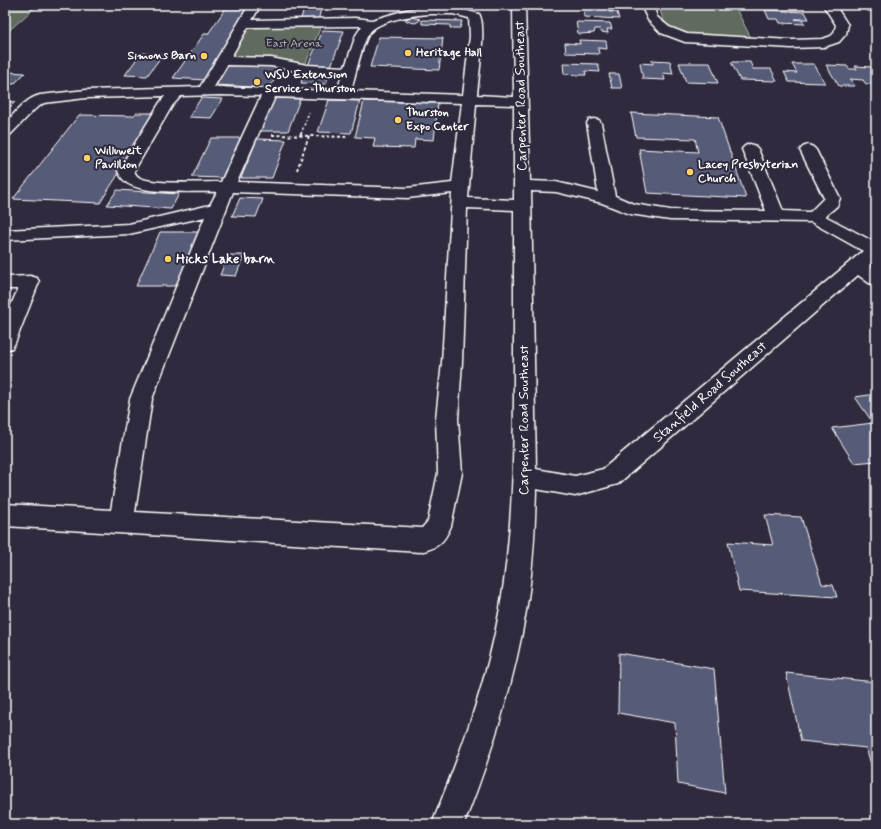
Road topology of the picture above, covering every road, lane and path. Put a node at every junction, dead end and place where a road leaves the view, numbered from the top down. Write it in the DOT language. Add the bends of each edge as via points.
graph roads {
  1 [pos="255,5"];
  2 [pos="519,5"];
  3 [pos="647,5"];
  4 [pos="829,5"];
  5 [pos="244,24"];
  6 [pos="374,24"];
  7 [pos="222,61"];
  8 [pos="350,71"];
  9 [pos="204,91"];
  10 [pos="177,92"];
  11 [pos="270,92"];
  12 [pos="317,94"];
  13 [pos="343,94"];
  14 [pos="469,98"];
  15 [pos="522,101"];
  16 [pos="594,123"];
  17 [pos="5,132"];
  18 [pos="251,135"];
  19 [pos="300,136"];
  20 [pos="309,136"];
  21 [pos="348,137"];
  22 [pos="750,149"];
  23 [pos="808,150"];
  24 [pos="523,186"];
  25 [pos="228,187"];
  26 [pos="291,189"];
  27 [pos="460,195"];
  28 [pos="607,199"];
  29 [pos="523,205"];
  30 [pos="217,209"];
  31 [pos="776,216"];
  32 [pos="814,217"];
  33 [pos="5,235"];
  34 [pos="876,249"];
  35 [pos="857,265"];
  36 [pos="876,279"];
  37 [pos="5,283"];
  38 [pos="5,344"];
  39 [pos="524,477"];
  40 [pos="5,514"];
  41 [pos="121,522"];
  42 [pos="448,824"];
  1 -- 5 [label="street"];
  2 -- 15 [label="street, Carpenter Road Southeast"];
  3 -- 4 [label="street" via="652,18 665,30 685,38 791,44 835,40 842,25"];
  5 -- 6 [label="street"];
  5 -- 7 [label="street"];
  6 -- 8 [label="street" via="365,30"];
  6 -- 14 [label="street" via="394,16 426,10 466,12 475,16 476,36"];
  7 -- 8 [label="street" via="271,62 307,69"];
  7 -- 9 [label="street"];
  8 -- 13 [label="street"];
  9 -- 10 [label="street"];
  9 -- 11 [label="street"];
  10 -- 17 [label="street" via="86,94 40,100 30,106"];
  10 -- 25 [label="street" via="166,104 126,171 129,177 152,186"];
  11 -- 12 [label="street"];
  11 -- 18 [label="street"];
  12 -- 13 [label="street"];
  12 -- 19 [label="path"];
  13 -- 14 [label="street"];
  14 -- 15 [label="street"];
  14 -- 27 [label="street"];
  15 -- 24 [label="street, Carpenter Road Southeast"];
  16 -- 28 [label="street"];
  18 -- 19 [label="path"];
  18 -- 25 [label="street"];
  19 -- 20 [label="path"];
  20 -- 21 [label="path"];
  20 -- 26 [label="path"];
  22 -- 31 [label="street"];
  23 -- 32 [label="street" via="832,198 831,202"];
  24 -- 28 [label="street" via="556,187"];
  24 -- 29 [label="street, Carpenter Road Southeast"];
  25 -- 26 [label="street"];
  25 -- 30 [label="street"];
  26 -- 27 [label="street"];
  27 -- 29 [label="street"];
  27 -- 41 [label="street" via="447,419 450,473 439,526 429,538 420,540"];
  28 -- 31 [label="street" via="630,209 670,215"];
  29 -- 39 [label="street, Carpenter Road Southeast"];
  30 -- 33 [label="street" via="129,230"];
  30 -- 41 [label="street" via="142,399"];
  31 -- 32 [label="street"];
  32 -- 34 [label="street"];
  34 -- 35 [label="street, Stanfield Road Southeast"];
  35 -- 36 [label="street"];
  35 -- 39 [label="street, Stanfield Road Southeast" via="610,477 575,486"];
  37 -- 38 [label="street" via="30,282"];
  39 -- 42 [label="street, Carpenter Road Southeast" via="521,541 512,609 496,685 471,768"];
  40 -- 41 [label="street"];
}
